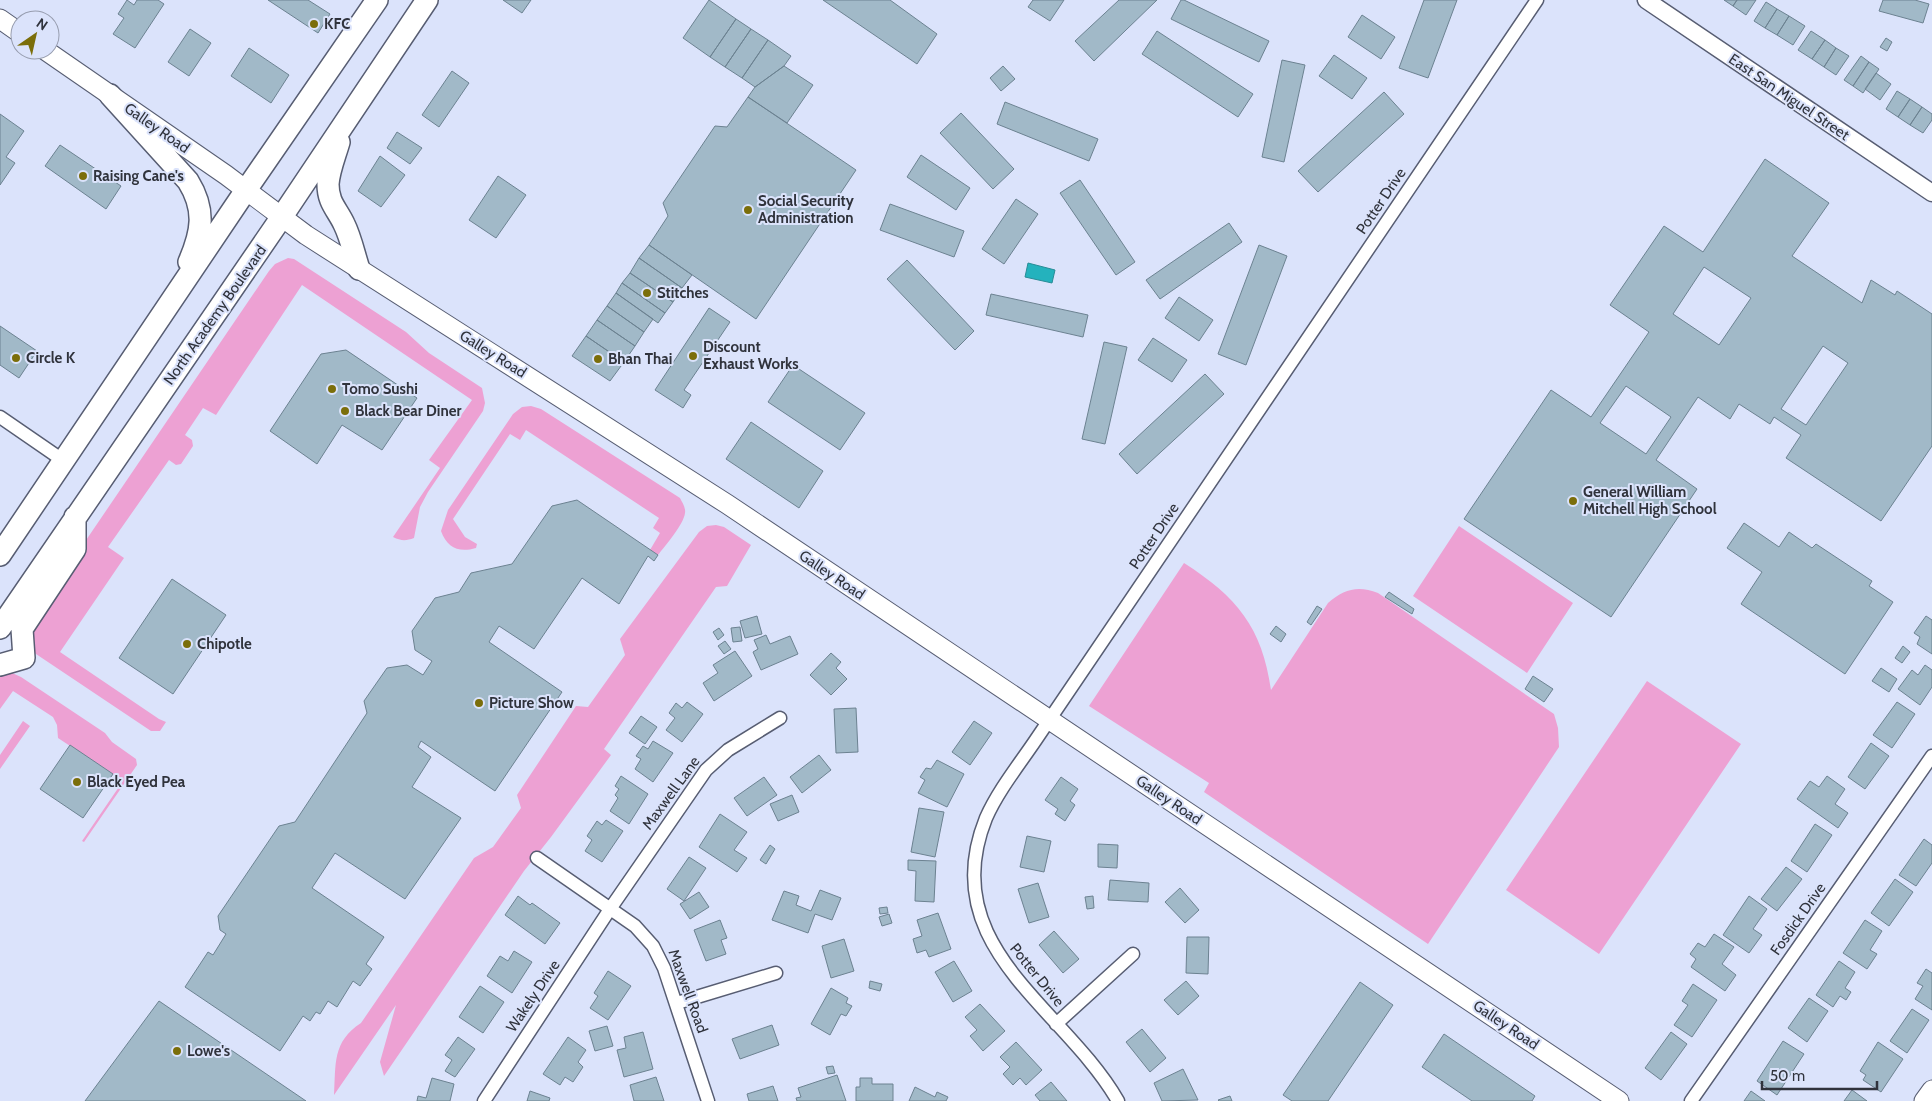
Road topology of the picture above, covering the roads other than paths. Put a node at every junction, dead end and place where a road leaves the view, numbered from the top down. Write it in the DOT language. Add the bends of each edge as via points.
graph roads {
  1 [pos="377,0"];
  2 [pos="427,0"];
  3 [pos="1537,0"];
  4 [pos="1646,0"];
  5 [pos="59,60"];
  6 [pos="110,95"];
  7 [pos="344,123"];
  8 [pos="246,190"];
  9 [pos="1932,193"];
  10 [pos="281,218"];
  11 [pos="359,269"];
  12 [pos="176,295"];
  13 [pos="0,417"];
  14 [pos="64,461"];
  15 [pos="75,518"];
  16 [pos="0,555"];
  17 [pos="0,628"];
  18 [pos="0,665"];
  19 [pos="780,718"];
  20 [pos="1049,720"];
  21 [pos="1932,756"];
  22 [pos="537,858"];
  23 [pos="610,909"];
  24 [pos="1133,954"];
  25 [pos="776,973"];
  26 [pos="677,1003"];
  27 [pos="1056,1024"];
  28 [pos="1932,1090"];
  29 [pos="484,1101"];
  30 [pos="708,1101"];
  31 [pos="1118,1101"];
  32 [pos="1619,1101"];
  33 [pos="1691,1101"];
  34 [pos="1924,1101"];
  1 -- 8 [label="highway"];
  2 -- 7 [label="highway, North Academy Boulevard"];
  3 -- 20 [label="street, Potter Drive"];
  4 -- 9 [label="street, East San Miguel Street"];
  5 -- 6 [label="main road, Galley Road"];
  6 -- 8 [label="main road, Galley Road"];
  6 -- 12 [label="highway" via="188,181 200,205 201,220 195,248"];
  7 -- 10 [label="highway, North Academy Boulevard"];
  7 -- 11 [label="highway" via="331,169 329,196 344,223"];
  8 -- 10 [label="main road, Galley Road"];
  8 -- 12 [label="highway"];
  10 -- 11 [label="main road, Galley Road"];
  10 -- 15 [label="highway, North Academy Boulevard"];
  11 -- 20 [label="main road, Galley Road" via="727,504"];
  12 -- 14 [label="highway"];
  13 -- 14 [label="street"];
  14 -- 16 [label="highway"];
  15 -- 17 [label="highway, North Academy Boulevard"];
  15 -- 18 [label="highway" via="74,550 22,629 24,658"];
  19 -- 23 [label="street, Maxwell Lane" via="728,750 706,770"];
  20 -- 27 [label="street, Potter Drive" via="994,803 980,836 975,868 980,911 991,942 1014,977"];
  20 -- 32 [label="main road, Galley Road"];
  21 -- 33 [label="street, Fosdick Drive"];
  22 -- 23 [label="street, Maxwell Road"];
  23 -- 26 [label="street, Maxwell Road" via="635,926 653,946"];
  23 -- 29 [label="street, Wakely Drive"];
  24 -- 27 [label="street"];
  25 -- 26 [label="street"];
  26 -- 30 [label="street, Maxwell Road"];
  27 -- 31 [label="street, Potter Drive" via="1109,1085"];
  28 -- 34 [label="main road"];
}
